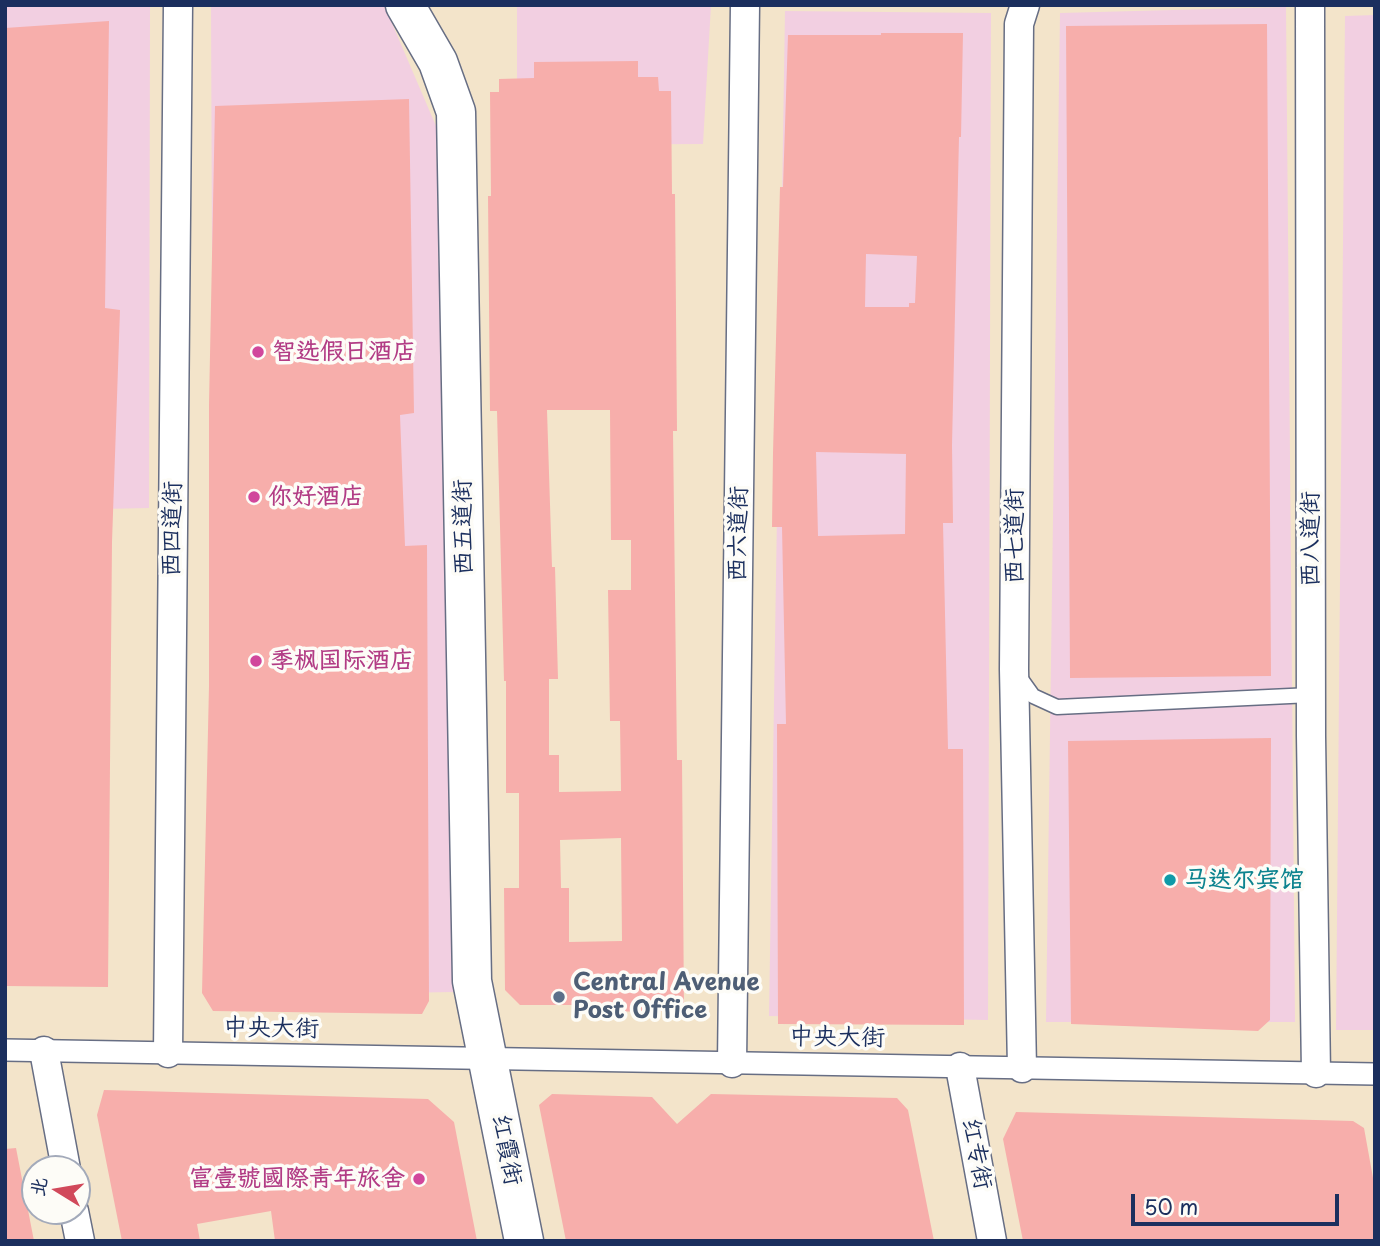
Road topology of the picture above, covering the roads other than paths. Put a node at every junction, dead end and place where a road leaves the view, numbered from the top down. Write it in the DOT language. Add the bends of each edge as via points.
graph roads {
  1 [pos="178,5"];
  2 [pos="405,5"];
  3 [pos="745,5"];
  4 [pos="1025,5"];
  5 [pos="1310,5"];
  6 [pos="1014,669"];
  7 [pos="1311,695"];
  8 [pos="5,1050"];
  9 [pos="44,1051"];
  10 [pos="168,1053"];
  11 [pos="488,1059"];
  12 [pos="732,1063"];
  13 [pos="960,1067"];
  14 [pos="1022,1068"];
  15 [pos="1316,1073"];
  16 [pos="1375,1074"];
  17 [pos="63,1155"];
  18 [pos="524,1241"];
  19 [pos="992,1241"];
  1 -- 10 [label="street, 西四道街"];
  2 -- 11 [label="main road, 西五道街" via="438,62 456,111 472,981"];
  3 -- 12 [label="street, 西六道街"];
  4 -- 6 [label="street, 西七道街" via="1019,24"];
  5 -- 7 [label="street, 西八道街"];
  6 -- 7 [label="lane" via="1033,696 1057,707"];
  6 -- 14 [label="street, 西七道街"];
  7 -- 15 [label="street, 西八道街"];
  8 -- 9 [label="street, 中央大街"];
  9 -- 10 [label="street, 中央大街"];
  9 -- 17 [label="street"];
  10 -- 11 [label="street, 中央大街"];
  11 -- 12 [label="street, 中央大街"];
  11 -- 18 [label="main road, 红霞街"];
  12 -- 13 [label="street, 中央大街"];
  13 -- 14 [label="street, 中央大街"];
  13 -- 19 [label="street, 红专街"];
  14 -- 15 [label="street, 中央大街"];
  15 -- 16 [label="street, 中央大街"];
}
